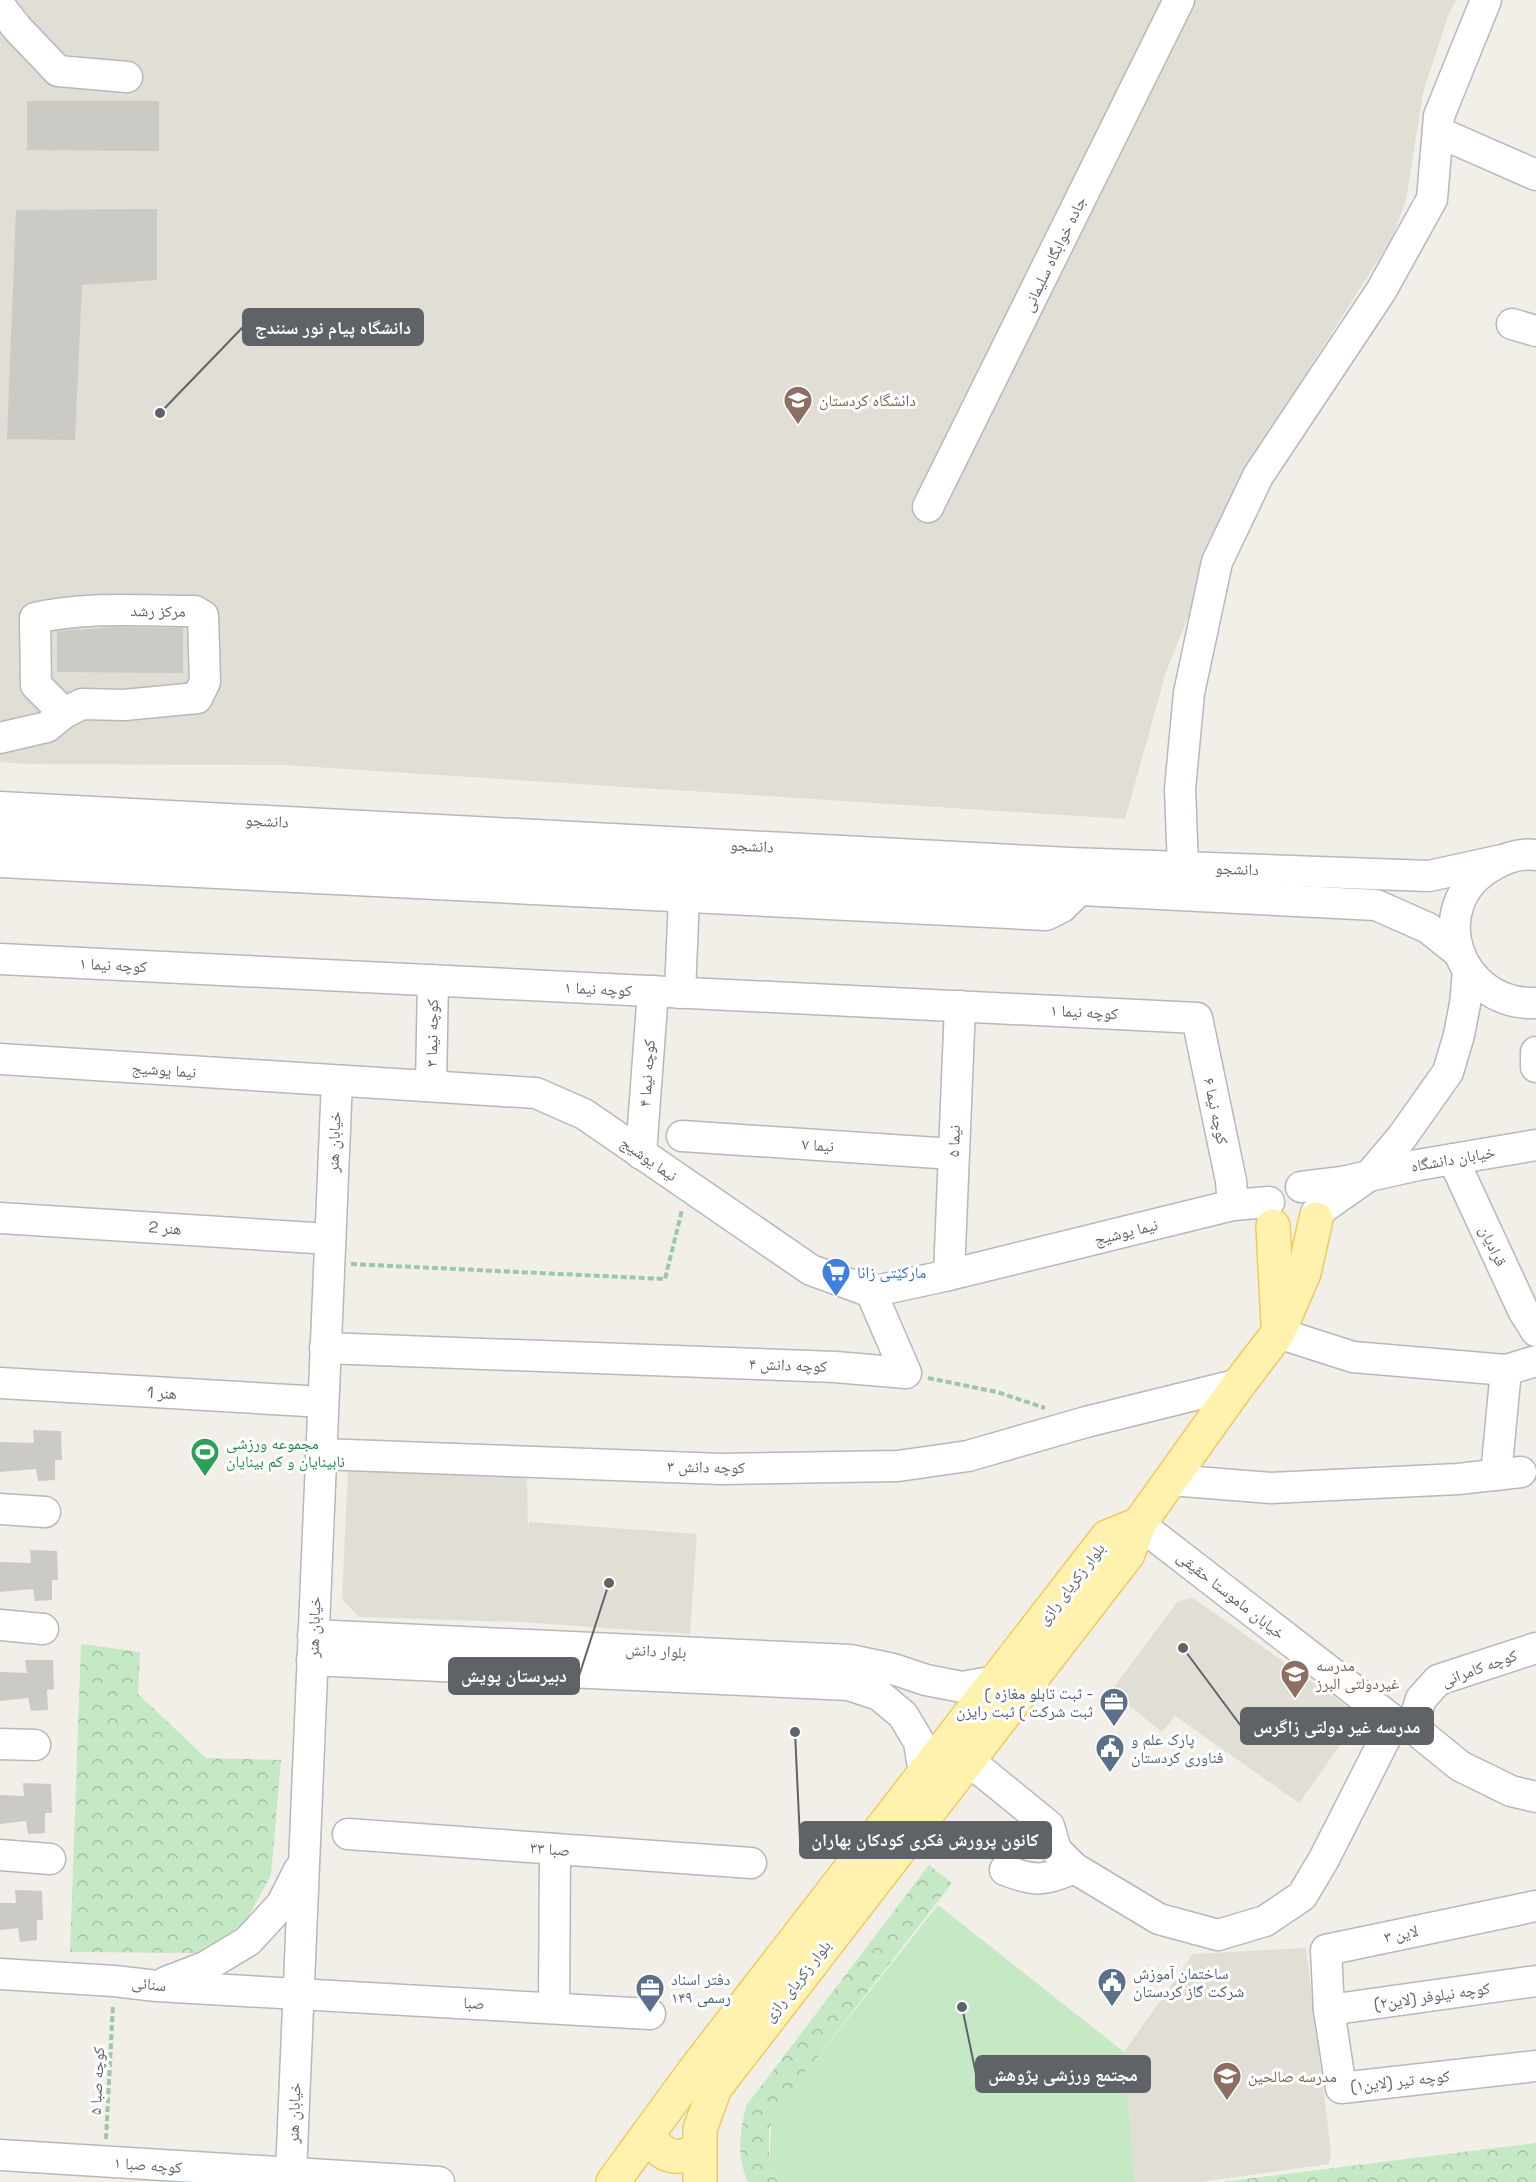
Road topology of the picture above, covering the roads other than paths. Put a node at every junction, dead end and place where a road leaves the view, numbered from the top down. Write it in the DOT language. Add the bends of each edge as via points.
graph roads {
  1 [pos="1179,0"];
  2 [pos="1486,0"];
  3 [pos="0,6"];
  4 [pos="127,77"];
  5 [pos="1438,132"];
  6 [pos="1536,175"];
  7 [pos="928,507"];
  8 [pos="64,713"];
  9 [pos="0,738"];
  10 [pos="0,807"];
  11 [pos="0,835"];
  12 [pos="1536,855"];
  13 [pos="1502,860"];
  14 [pos="0,862"];
  15 [pos="1183,867"];
  16 [pos="1078,891"];
  17 [pos="684,896"];
  18 [pos="0,959"];
  19 [pos="1463,961"];
  20 [pos="433,980"];
  21 [pos="666,992"];
  22 [pos="1536,1003"];
  23 [pos="960,1006"];
  24 [pos="1197,1018"];
  25 [pos="1536,1052"];
  26 [pos="0,1059"];
  27 [pos="1536,1067"];
  28 [pos="337,1081"];
  29 [pos="431,1086"];
  30 [pos="682,1136"];
  31 [pos="1536,1145"];
  32 [pos="641,1154"];
  33 [pos="953,1154"];
  34 [pos="1453,1159"];
  35 [pos="1370,1175"];
  36 [pos="1301,1187"];
  37 [pos="1233,1205"];
  38 [pos="1271,1214"];
  39 [pos="1316,1216"];
  40 [pos="0,1218"];
  41 [pos="330,1251"];
  42 [pos="949,1275"];
  43 [pos="871,1292"];
  44 [pos="1536,1332"];
  45 [pos="1278,1333"];
  46 [pos="325,1348"];
  47 [pos="1536,1360"];
  48 [pos="1506,1370"];
  49 [pos="0,1383"];
  50 [pos="1239,1384"];
  51 [pos="0,1399"];
  52 [pos="50,1402"];
  53 [pos="323,1402"];
  54 [pos="321,1454"];
  55 [pos="1171,1480"];
  56 [pos="0,1509"];
  57 [pos="45,1512"];
  58 [pos="1139,1524"];
  59 [pos="0,1625"];
  60 [pos="43,1629"];
  61 [pos="313,1648"];
  62 [pos="1536,1648"];
  63 [pos="849,1672"];
  64 [pos="996,1681"];
  65 [pos="1403,1724"];
  66 [pos="0,1744"];
  67 [pos="35,1745"];
  68 [pos="968,1760"];
  69 [pos="924,1774"];
  70 [pos="1536,1797"];
  71 [pos="348,1834"];
  72 [pos="555,1849"];
  73 [pos="0,1855"];
  74 [pos="50,1859"];
  75 [pos="304,1859"];
  76 [pos="751,1863"];
  77 [pos="1074,1868"];
  78 [pos="1005,1870"];
  79 [pos="1536,1906"];
  80 [pos="0,1974"];
  81 [pos="1536,1981"];
  82 [pos="157,1986"];
  83 [pos="299,1992"];
  84 [pos="554,2008"];
  85 [pos="1329,2010"];
  86 [pos="650,2014"];
  87 [pos="1536,2066"];
  88 [pos="649,2133"];
  89 [pos="0,2156"];
  90 [pos="700,2166"];
  91 [pos="291,2174"];
  92 [pos="439,2182"];
  93 [pos="614,2182"];
  1 -- 7 [label="street, جاده خوابگاه سلیمانی"];
  2 -- 5 [label="street" via="1439,116"];
  3 -- 4 [label="street" via="58,71"];
  5 -- 6 [label="street"];
  5 -- 15 [label="street" via="1432,199 1381,291 1258,476 1216,562 1189,693 1180,789"];
  8 -- 8 [label="street, مرکز رشد" via="82,704 124,705 197,698 205,682 203,616 195,612 125,610 59,612 35,618 36,685"];
  8 -- 9 [label="street, مرکز رشد" via="46,727"];
  10 -- 15 [label="street, دانشجو"];
  11 -- 16 [label="street, دانشجو"];
  12 -- 13 [label="street, دانشجو"];
  13 -- 15 [label="street, دانشجو" via="1430,876"];
  13 -- 19 [label="street" via="1483,871 1468,887 1458,907 1455,929"];
  14 -- 17 [label="street"];
  16 -- 17 [label="street" via="1062,907 1046,915"];
  16 -- 19 [label="street, دانشجو" via="1376,905 1428,928"];
  17 -- 21 [label="street, کوچه نیما ۴"];
  18 -- 20 [label="street, کوچه نیما ۱"];
  19 -- 22 [label="street, دانشجو" via="1482,987 1501,998"];
  19 -- 35 [label="street" via="1465,1004 1448,1072"];
  20 -- 21 [label="street, کوچه نیما ۱"];
  20 -- 29 [label="street, کوچه نیما ۳"];
  21 -- 23 [label="street, کوچه نیما ۱"];
  21 -- 32 [label="street, کوچه نیما ۴"];
  23 -- 24 [label="street, کوچه نیما ۱"];
  23 -- 33 [label="street, نیما ۵"];
  24 -- 37 [label="street, کوچه نیما ۶"];
  25 -- 27 [label="street"];
  26 -- 28 [label="street, نیما یوشیج"];
  28 -- 29 [label="street, نیما یوشیج"];
  28 -- 41 [label="street, خیابان هنر"];
  29 -- 32 [label="street, نیما یوشیج" via="536,1093 584,1114"];
  30 -- 33 [label="street, نیما ۷"];
  31 -- 34 [label="street, خیابان دانشگاه"];
  32 -- 43 [label="street, نیما یوشیج" via="811,1270"];
  33 -- 42 [label="street, نیما ۵"];
  34 -- 35 [label="street, خیابان دانشگاه"];
  34 -- 44 [label="street, قرادیان"];
  35 -- 36 [label="street, خیابان دانشگاه"];
  35 -- 39 [label="street, خیابان دانشگاه"];
  36 -- 38 [label="street" via="1288,1186 1276,1192"];
  36 -- 39 [label="street" via="1311,1194 1317,1206"];
  37 -- 38 [label="street, نیما یوشیج"];
  37 -- 42 [label="street, نیما یوشیج"];
  38 -- 39 [label="street" via="1284,1234 1297,1235 1308,1229"];
  38 -- 45 [label="main road"];
  39 -- 45 [label="main road" via="1304,1273"];
  40 -- 41 [label="street, هنر 2"];
  41 -- 46 [label="street, خیابان هنر"];
  42 -- 43 [label="street, نیما یوشیج"];
  43 -- 46 [label="street, کوچه دانش ۴" via="906,1373"];
  45 -- 48 [label="street" via="1353,1357"];
  45 -- 50 [label="main road"];
  46 -- 53 [label="street, خیابان هنر"];
  47 -- 48 [label="street"];
  48 -- 55 [label="street" via="1508,1474 1271,1488"];
  49 -- 53 [label="street, هنر 1"];
  50 -- 54 [label="street, کوچه دانش ۳" via="968,1456 898,1466 722,1469"];
  50 -- 55 [label="main road"];
  51 -- 52 [label="street"];
  53 -- 54 [label="street, خیابان هنر"];
  54 -- 61 [label="street, خیابان هنر"];
  55 -- 58 [label="main road"];
  56 -- 57 [label="street"];
  58 -- 64 [label="main road, بلوار زکریای رازی" via="1107,1538"];
  58 -- 65 [label="street, خیابان ماموستا حقیقی"];
  58 -- 68 [label="main road, بلوار زکریای رازی" via="1128,1554"];
  59 -- 60 [label="street"];
  61 -- 63 [label="street, بلوار دانش"];
  61 -- 75 [label="street, خیابان هنر"];
  62 -- 65 [label="street, کوچه کامرانی" via="1438,1680"];
  63 -- 64 [label="street, بلوار دانش" via="893,1669 962,1687"];
  63 -- 69 [label="street, بلوار دانش" via="903,1715 919,1742"];
  64 -- 69 [label="main road, بلوار زکریای رازی"];
  65 -- 70 [label="street, خیابان ماموستا حقیقی" via="1460,1766 1511,1791"];
  65 -- 77 [label="street, کوچه کامرانی" via="1302,1896 1265,1921 1218,1935 1159,1919"];
  66 -- 67 [label="street"];
  68 -- 77 [label="street, کوچه کامرانی" via="1049,1826 1056,1850"];
  68 -- 90 [label="main road, بلوار زکریای رازی" via="715,2088 700,2129"];
  69 -- 88 [label="main road, بلوار زکریای رازی"];
  71 -- 72 [label="street, ۳۳ صبا"];
  72 -- 76 [label="street, ۳۳ صبا"];
  72 -- 84 [label="street"];
  73 -- 74 [label="street"];
  75 -- 82 [label="street" via="282,1904 248,1941 205,1967"];
  75 -- 83 [label="street, خیابان هنر"];
  77 -- 78 [label="street" via="1051,1878 1026,1879"];
  79 -- 85 [label="street, لاین ۳" via="1326,1950"];
  80 -- 82 [label="street, سنائی"];
  81 -- 85 [label="street, کوچه نیلوفر (لاین۲)"];
  82 -- 83 [label="street, سنائی"];
  83 -- 84 [label="street, صبا"];
  83 -- 91 [label="street, خیابان هنر"];
  84 -- 86 [label="street, صبا"];
  85 -- 87 [label="street, کوچه تیر (لاین۱)" via="1341,2088"];
  88 -- 90 [label="main road" via="663,2153 688,2156"];
  88 -- 93 [label="main road, بلوار زکریای رازی"];
  89 -- 91 [label="street, کوچه صبا ۱"];
  91 -- 92 [label="street, کوچه صبا ۱"];
}
